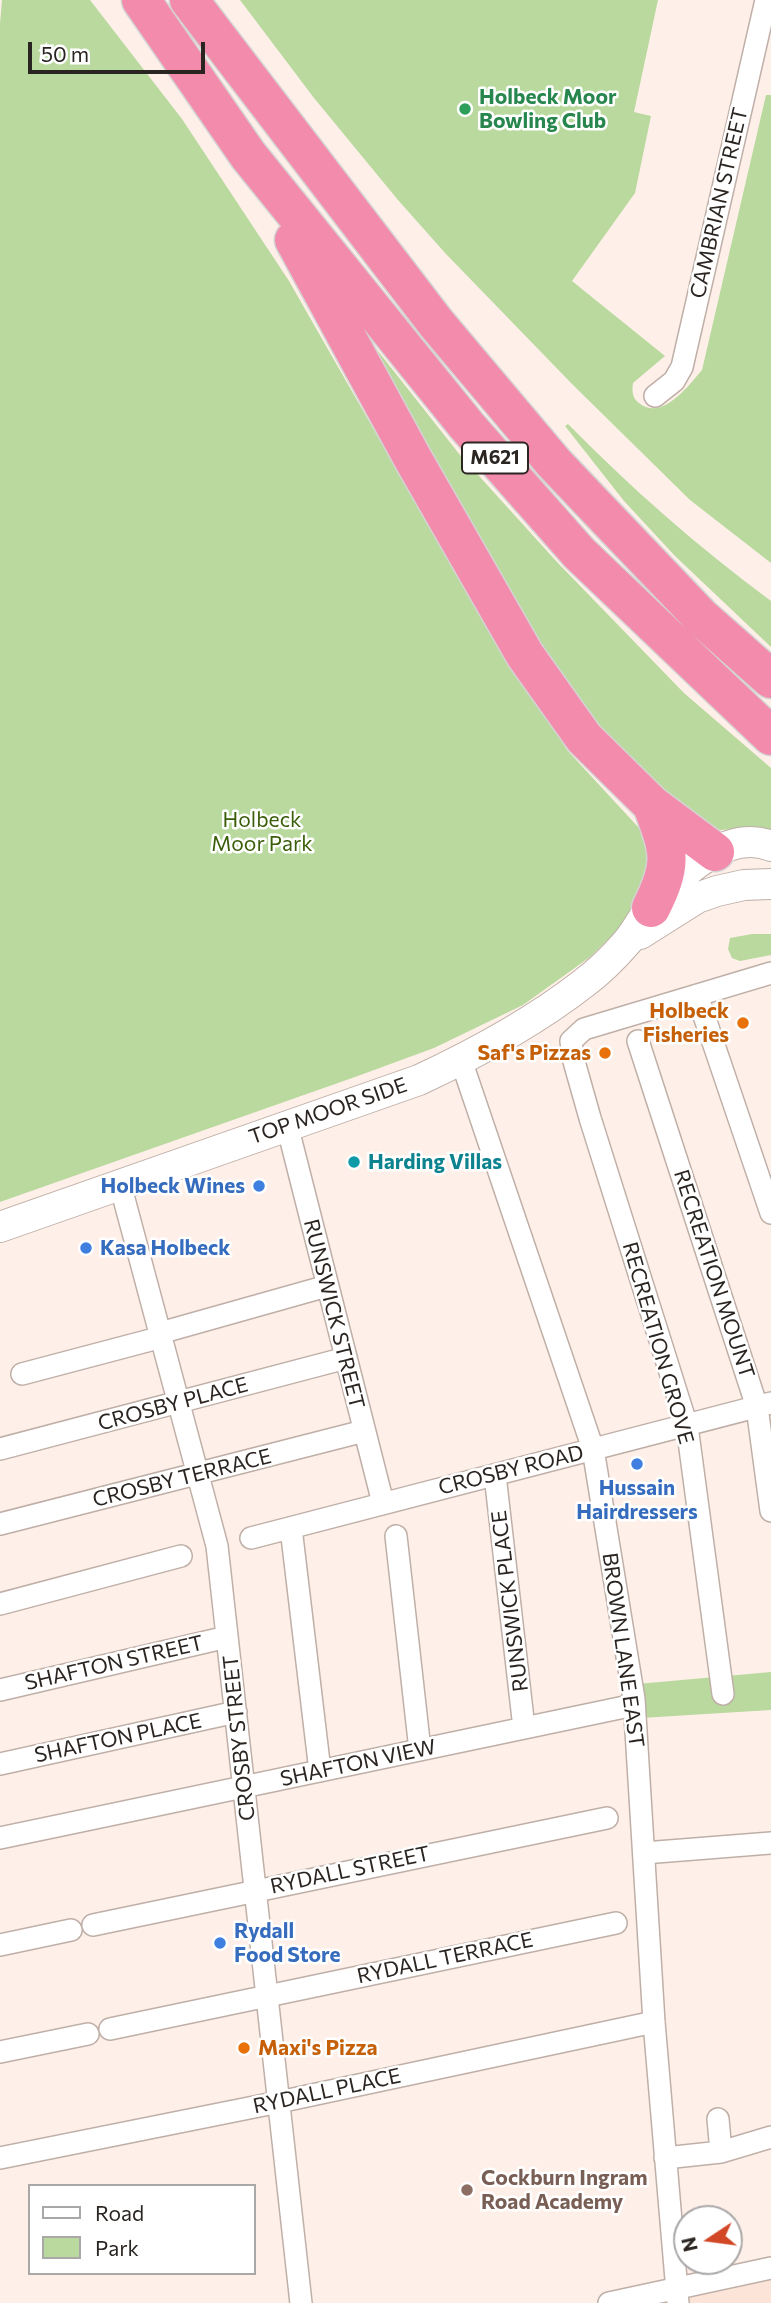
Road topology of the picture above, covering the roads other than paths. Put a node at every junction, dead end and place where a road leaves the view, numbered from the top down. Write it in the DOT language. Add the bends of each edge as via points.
graph roads {
  1 [pos="141,0"];
  2 [pos="189,0"];
  3 [pos="766,0"];
  4 [pos="248,155"];
  5 [pos="655,396"];
  6 [pos="771,679"];
  7 [pos="771,736"];
  8 [pos="652,805"];
  9 [pos="771,846"];
  10 [pos="715,852"];
  11 [pos="771,883"];
  12 [pos="651,908"];
  13 [pos="628,941"];
  14 [pos="771,973"];
  15 [pos="697,995"];
  16 [pos="638,1041"];
  17 [pos="461,1060"];
  18 [pos="287,1125"];
  19 [pos="121,1184"];
  20 [pos="771,1213"];
  21 [pos="0,1227"];
  22 [pos="327,1286"];
  23 [pos="161,1335"];
  24 [pos="346,1358"];
  25 [pos="22,1374"];
  26 [pos="179,1403"];
  27 [pos="764,1405"];
  28 [pos="687,1426"];
  29 [pos="364,1431"];
  30 [pos="0,1449"];
  31 [pos="593,1449"];
  32 [pos="198,1474"];
  33 [pos="495,1475"];
  34 [pos="383,1503"];
  35 [pos="771,1511"];
  36 [pos="0,1524"];
  37 [pos="291,1528"];
  38 [pos="396,1535"];
  39 [pos="251,1538"];
  40 [pos="181,1556"];
  41 [pos="0,1604"];
  42 [pos="227,1637"];
  43 [pos="0,1690"];
  44 [pos="723,1693"];
  45 [pos="634,1705"];
  46 [pos="236,1712"];
  47 [pos="524,1728"];
  48 [pos="420,1750"];
  49 [pos="0,1764"];
  50 [pos="320,1771"];
  51 [pos="244,1787"];
  52 [pos="607,1818"];
  53 [pos="0,1838"];
  54 [pos="771,1843"];
  55 [pos="644,1853"];
  56 [pos="256,1890"];
  57 [pos="615,1923"];
  58 [pos="93,1925"];
  59 [pos="71,1930"];
  60 [pos="0,1945"];
  61 [pos="267,1996"];
  62 [pos="654,2022"];
  63 [pos="110,2029"];
  64 [pos="88,2034"];
  65 [pos="0,2052"];
  66 [pos="279,2102"];
  67 [pos="718,2119"];
  68 [pos="771,2137"];
  69 [pos="721,2152"];
  70 [pos="0,2158"];
  71 [pos="665,2158"];
  72 [pos="771,2268"];
  73 [pos="677,2296"];
  74 [pos="301,2303"];
  75 [pos="609,2303"];
  1 -- 4 [label="highway, M621"];
  2 -- 6 [label="highway, M621" via="436,323 554,463 701,617"];
  3 -- 5 [label="street, CAMBRIAN STREET" via="682,367 674,381"];
  4 -- 7 [label="highway, M621" via="467,426 579,553"];
  4 -- 8 [label="highway" via="525,655 584,738"];
  8 -- 10 [label="highway"];
  8 -- 12 [label="highway" via="668,861"];
  9 -- 10 [label="street, TOP MOOR SIDE" via="749,841"];
  10 -- 11 [label="street"];
  10 -- 12 [label="street, TOP MOOR SIDE"];
  11 -- 13 [label="street, TOP MOOR SIDE" via="697,898"];
  12 -- 13 [label="street, TOP MOOR SIDE"];
  13 -- 17 [label="street, TOP MOOR SIDE" via="556,1004"];
  14 -- 15 [label="street"];
  15 -- 20 [label="street"];
  15 -- 28 [label="street, RECREATION GROVE" via="584,1029 571,1041 590,1118"];
  16 -- 27 [label="street, RECREATION MOUNT"];
  17 -- 18 [label="street, TOP MOOR SIDE" via="419,1080"];
  17 -- 31 [label="street, BROWN LANE EAST"];
  18 -- 19 [label="street, TOP MOOR SIDE"];
  18 -- 22 [label="street, RUNSWICK STREET"];
  19 -- 21 [label="street, TOP MOOR SIDE"];
  19 -- 23 [label="street, CROSBY STREET"];
  22 -- 23 [label="street"];
  22 -- 24 [label="street, RUNSWICK STREET"];
  23 -- 25 [label="street"];
  23 -- 26 [label="street, CROSBY STREET"];
  24 -- 26 [label="street, CROSBY PLACE"];
  24 -- 29 [label="street, RUNSWICK STREET"];
  26 -- 30 [label="street, CROSBY PLACE"];
  26 -- 32 [label="street, CROSBY STREET"];
  27 -- 28 [label="street, CROSBY ROAD"];
  27 -- 35 [label="street, RECREATION MOUNT"];
  28 -- 31 [label="street, CROSBY ROAD"];
  28 -- 44 [label="street, RECREATION GROVE"];
  29 -- 32 [label="street, CROSBY TERRACE"];
  29 -- 34 [label="street, RUNSWICK STREET"];
  31 -- 33 [label="street, CROSBY ROAD"];
  31 -- 45 [label="street, BROWN LANE EAST"];
  32 -- 36 [label="street, CROSBY TERRACE"];
  32 -- 42 [label="street, CROSBY STREET" via="217,1546"];
  33 -- 34 [label="street, CROSBY ROAD"];
  33 -- 47 [label="street, RUNSWICK PLACE"];
  34 -- 37 [label="street, CROSBY ROAD"];
  37 -- 39 [label="street, CROSBY ROAD"];
  37 -- 50 [label="street"];
  38 -- 48 [label="street"];
  40 -- 41 [label="street"];
  42 -- 43 [label="street, SHAFTON STREET"];
  42 -- 46 [label="street, CROSBY STREET"];
  45 -- 47 [label="street, SHAFTON VIEW"];
  45 -- 55 [label="street, BROWN LANE EAST"];
  46 -- 49 [label="street, SHAFTON PLACE"];
  46 -- 51 [label="street, CROSBY STREET"];
  47 -- 48 [label="street, SHAFTON VIEW"];
  48 -- 50 [label="street, SHAFTON VIEW"];
  50 -- 51 [label="street, SHAFTON VIEW"];
  51 -- 53 [label="street, SHAFTON VIEW"];
  51 -- 56 [label="street, CROSBY STREET"];
  52 -- 56 [label="street, RYDALL STREET"];
  54 -- 55 [label="street"];
  55 -- 62 [label="street, BROWN LANE EAST"];
  56 -- 58 [label="street, RYDALL STREET"];
  56 -- 61 [label="street, CROSBY STREET"];
  57 -- 61 [label="street, RYDALL TERRACE"];
  59 -- 60 [label="street"];
  61 -- 63 [label="street, RYDALL TERRACE"];
  61 -- 66 [label="street, CROSBY STREET"];
  62 -- 66 [label="street, RYDALL PLACE"];
  62 -- 71 [label="street, BROWN LANE EAST"];
  64 -- 65 [label="street"];
  66 -- 70 [label="street, RYDALL PLACE"];
  66 -- 74 [label="street, CROSBY STREET"];
  67 -- 69 [label="street"];
  68 -- 69 [label="street"];
  69 -- 71 [label="street"];
  71 -- 73 [label="street, BROWN LANE EAST"];
  72 -- 73 [label="street"];
  73 -- 75 [label="street"];
}
